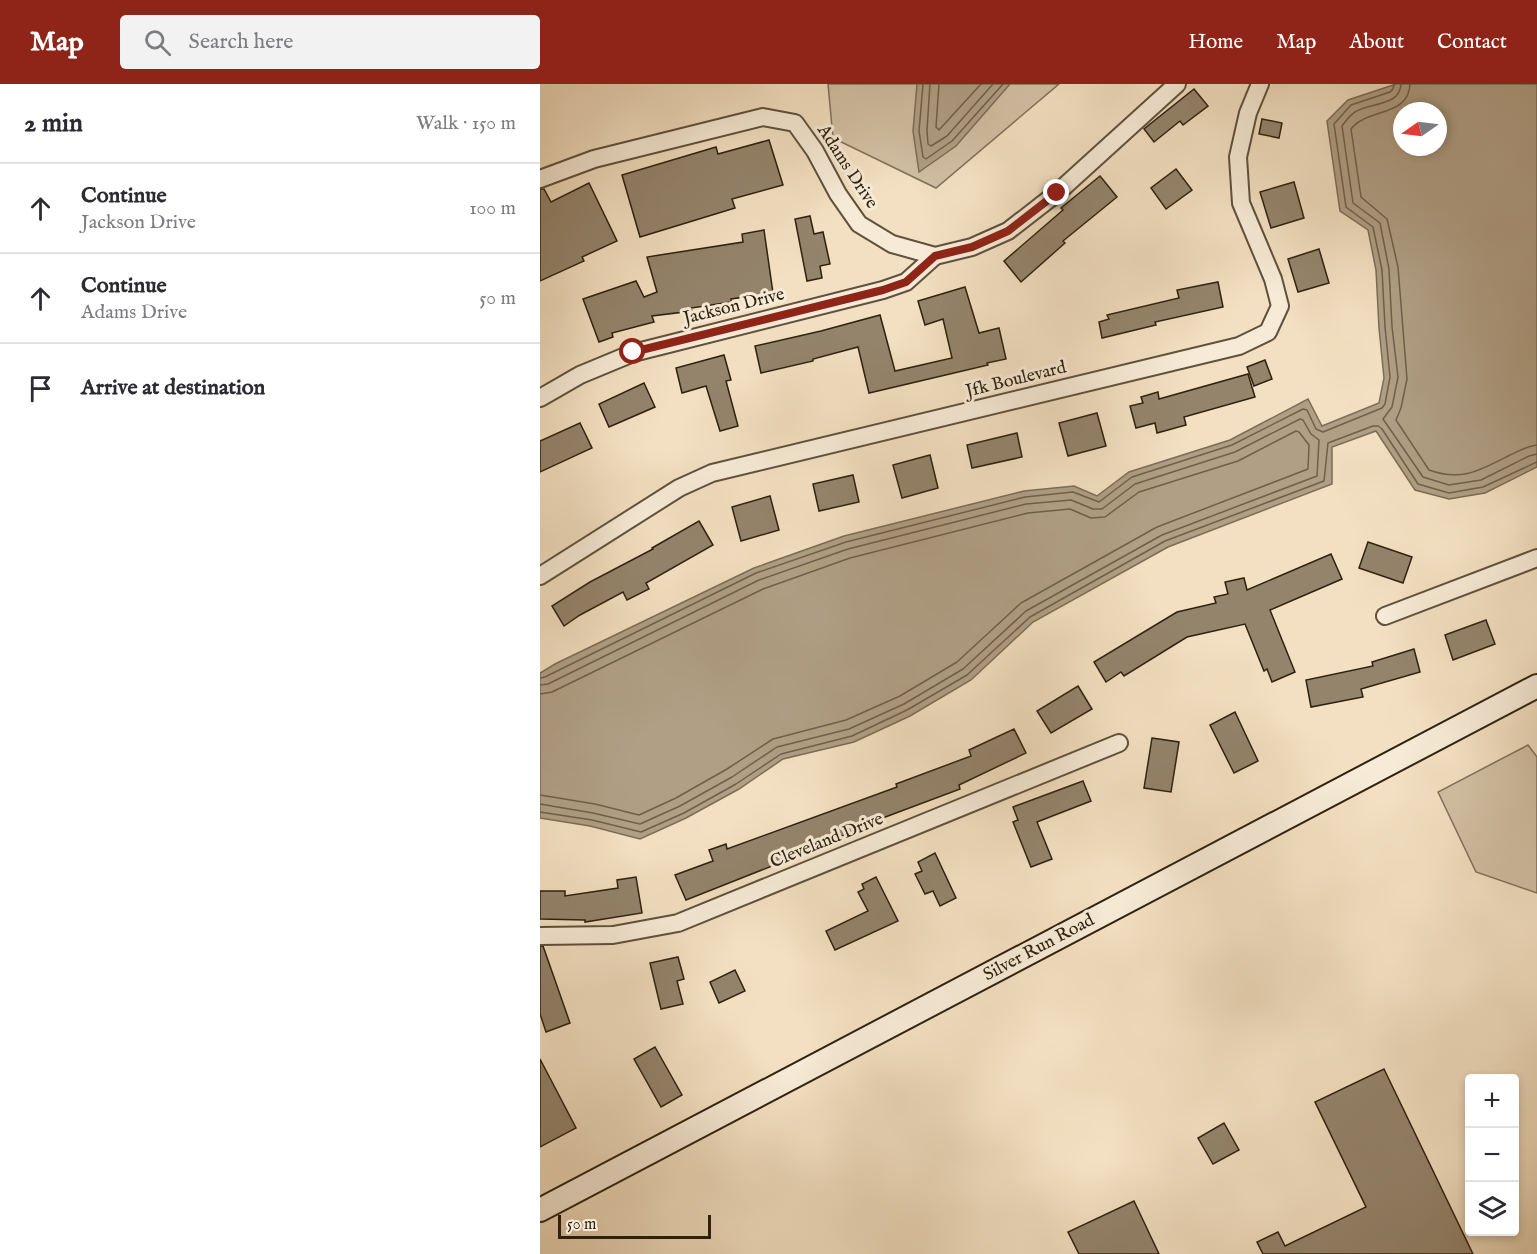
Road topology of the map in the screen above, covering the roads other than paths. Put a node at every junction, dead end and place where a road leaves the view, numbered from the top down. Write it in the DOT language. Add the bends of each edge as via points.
graph roads {
  1 [pos="1177,84"];
  2 [pos="1260,84"];
  3 [pos="540,179"];
  4 [pos="935,256"];
  5 [pos="540,398"];
  6 [pos="1537,558"];
  7 [pos="540,576"];
  8 [pos="1385,616"];
  9 [pos="1537,686"];
  10 [pos="1119,743"];
  11 [pos="540,936"];
  12 [pos="540,1210"];
  1 -- 4 [label="street, Adams Drive" via="1057,193 1008,231 972,247"];
  2 -- 7 [label="street, Jfk Boulevard" via="1248,112 1238,157 1241,203 1273,279 1280,306 1268,332 1239,346 712,473 679,489"];
  3 -- 4 [label="street, Adams Drive" via="594,159 763,117 795,123 859,224 892,244"];
  4 -- 5 [label="street, Jackson Drive" via="906,282 633,352"];
  6 -- 8 [label="street"];
  9 -- 12 [label="main road, Silver Run Road"];
  10 -- 11 [label="street, Cleveland Drive" via="678,923 613,935"];
}
